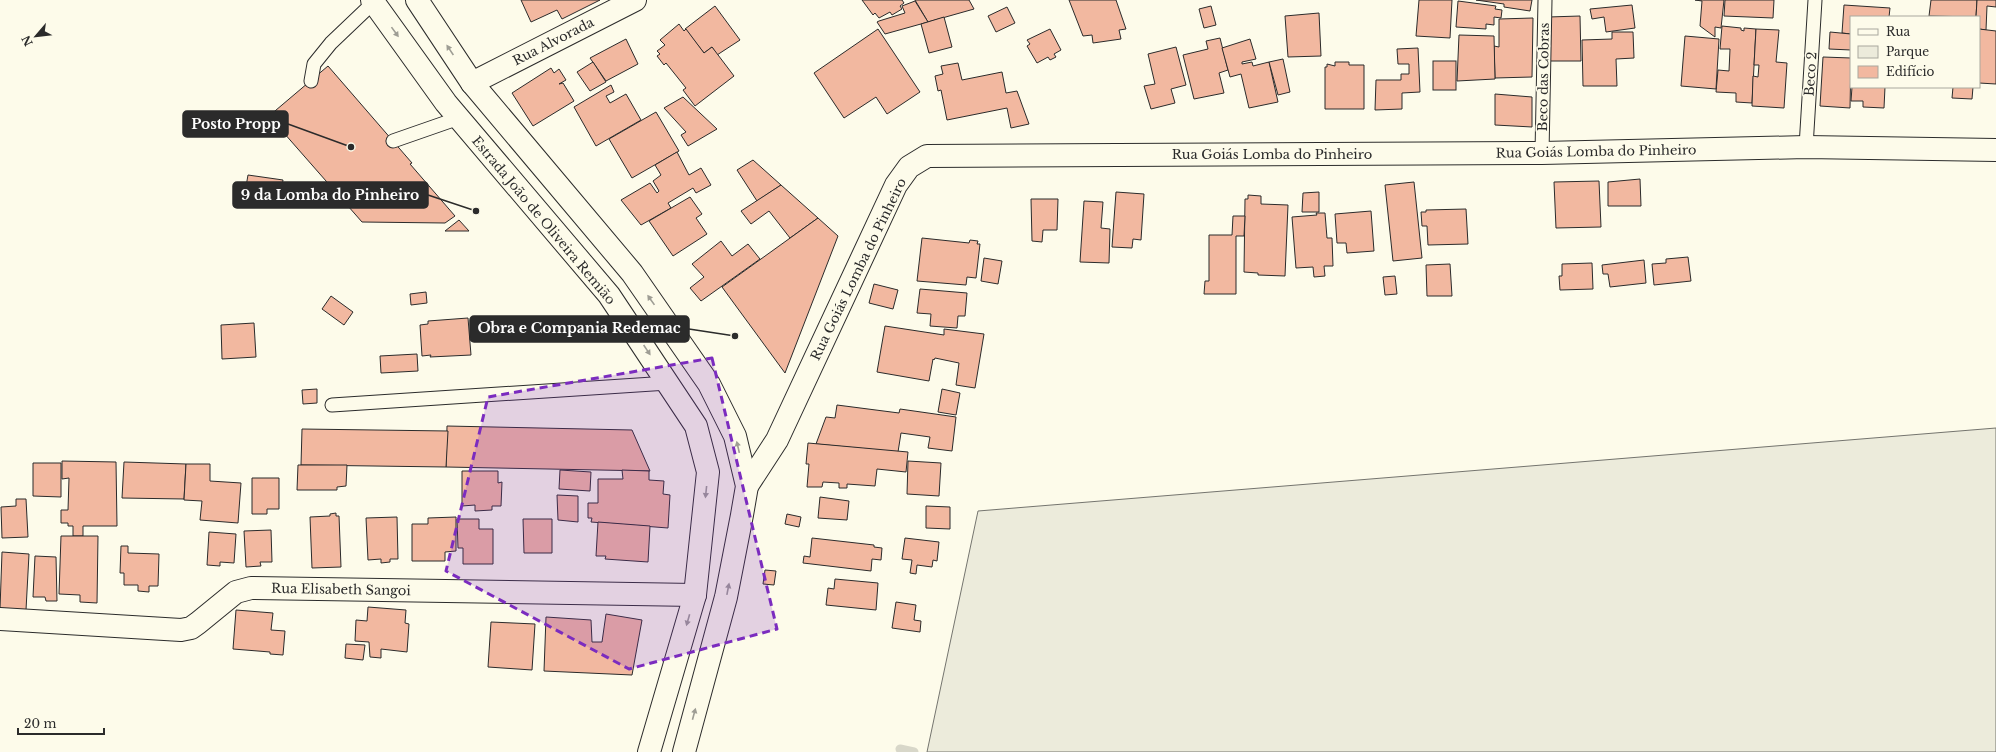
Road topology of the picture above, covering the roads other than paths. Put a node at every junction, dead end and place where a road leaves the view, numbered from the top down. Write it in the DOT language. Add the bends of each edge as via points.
graph roads {
  1 [pos="417,0"];
  2 [pos="635,0"];
  3 [pos="1545,0"];
  4 [pos="1815,0"];
  5 [pos="373,1"];
  6 [pos="311,81"];
  7 [pos="472,83"];
  8 [pos="459,118"];
  9 [pos="393,141"];
  10 [pos="1806,147"];
  11 [pos="1996,150"];
  12 [pos="1542,153"];
  13 [pos="668,383"];
  14 [pos="332,405"];
  15 [pos="747,486"];
  16 [pos="695,595"];
  17 [pos="0,619"];
  18 [pos="649,752"];
  19 [pos="684,752"];
  7 -- 1 [label="street, one-way"];
  2 -- 7 [label="street, Rua Alvorada"];
  3 -- 12 [label="lane, Beco das Cobras"];
  4 -- 10 [label="lane, Beco 2"];
  5 -- 6 [label="lane" via="314,64"];
  5 -- 8 [label="street, Estrada João de Oliveira Remião, one-way"];
  15 -- 7 [label="street, one-way" via="735,436 709,384 632,273"];
  8 -- 9 [label="lane"];
  8 -- 13 [label="street, Estrada João de Oliveira Remião, one-way" via="609,295"];
  10 -- 11 [label="street, Rua Goiás Lomba do Pinheiro"];
  10 -- 12 [label="street, Rua Goiás Lomba do Pinheiro"];
  12 -- 15 [label="street, Rua Goiás Lomba do Pinheiro" via="927,156 909,167 896,185 777,440"];
  13 -- 14 [label="lane"];
  13 -- 16 [label="street, Estrada João de Oliveira Remião, one-way" via="696,426 708,472"];
  19 -- 15 [label="street, one-way" via="726,597"];
  16 -- 17 [label="street, Rua Elisabeth Sangoi" via="251,588 236,592 192,628 181,630"];
  16 -- 18 [label="street, Estrada João de Oliveira Remião, one-way"];
}
